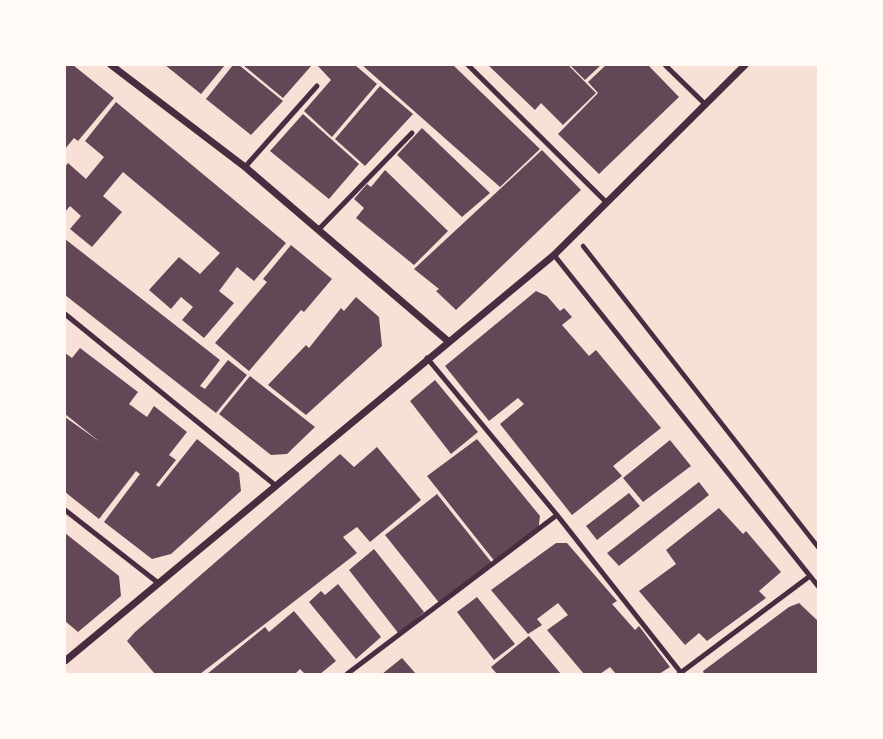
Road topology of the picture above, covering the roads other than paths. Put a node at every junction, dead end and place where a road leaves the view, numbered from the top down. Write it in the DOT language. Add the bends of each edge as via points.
graph roads {
  1 [pos="111,65"];
  2 [pos="468,65"];
  3 [pos="665,65"];
  4 [pos="745,65"];
  5 [pos="317,86"];
  6 [pos="706,105"];
  7 [pos="412,133"];
  8 [pos="245,167"];
  9 [pos="607,204"];
  10 [pos="319,229"];
  11 [pos="554,255"];
  12 [pos="65,314"];
  13 [pos="449,342"];
  14 [pos="426,358"];
  15 [pos="275,485"];
  16 [pos="65,510"];
  17 [pos="557,515"];
  18 [pos="810,576"];
  19 [pos="156,582"];
  20 [pos="818,586"];
  21 [pos="65,661"];
  22 [pos="347,674"];
  23 [pos="680,674"];
  1 -- 8 [label="street"];
  2 -- 9 [label="lane"];
  3 -- 6 [label="lane"];
  4 -- 6 [label="street"];
  5 -- 8 [label="lane"];
  6 -- 9 [label="street"];
  7 -- 10 [label="lane"];
  8 -- 10 [label="street"];
  9 -- 11 [label="street"];
  10 -- 13 [label="street"];
  11 -- 13 [label="street"];
  11 -- 18 [label="lane"];
  12 -- 15 [label="lane"];
  13 -- 14 [label="street"];
  14 -- 15 [label="street"];
  14 -- 17 [label="lane"];
  15 -- 19 [label="street"];
  16 -- 19 [label="lane"];
  17 -- 22 [label="lane"];
  17 -- 23 [label="lane"];
  18 -- 20 [label="lane"];
  18 -- 23 [label="lane"];
  19 -- 21 [label="street"];
}
